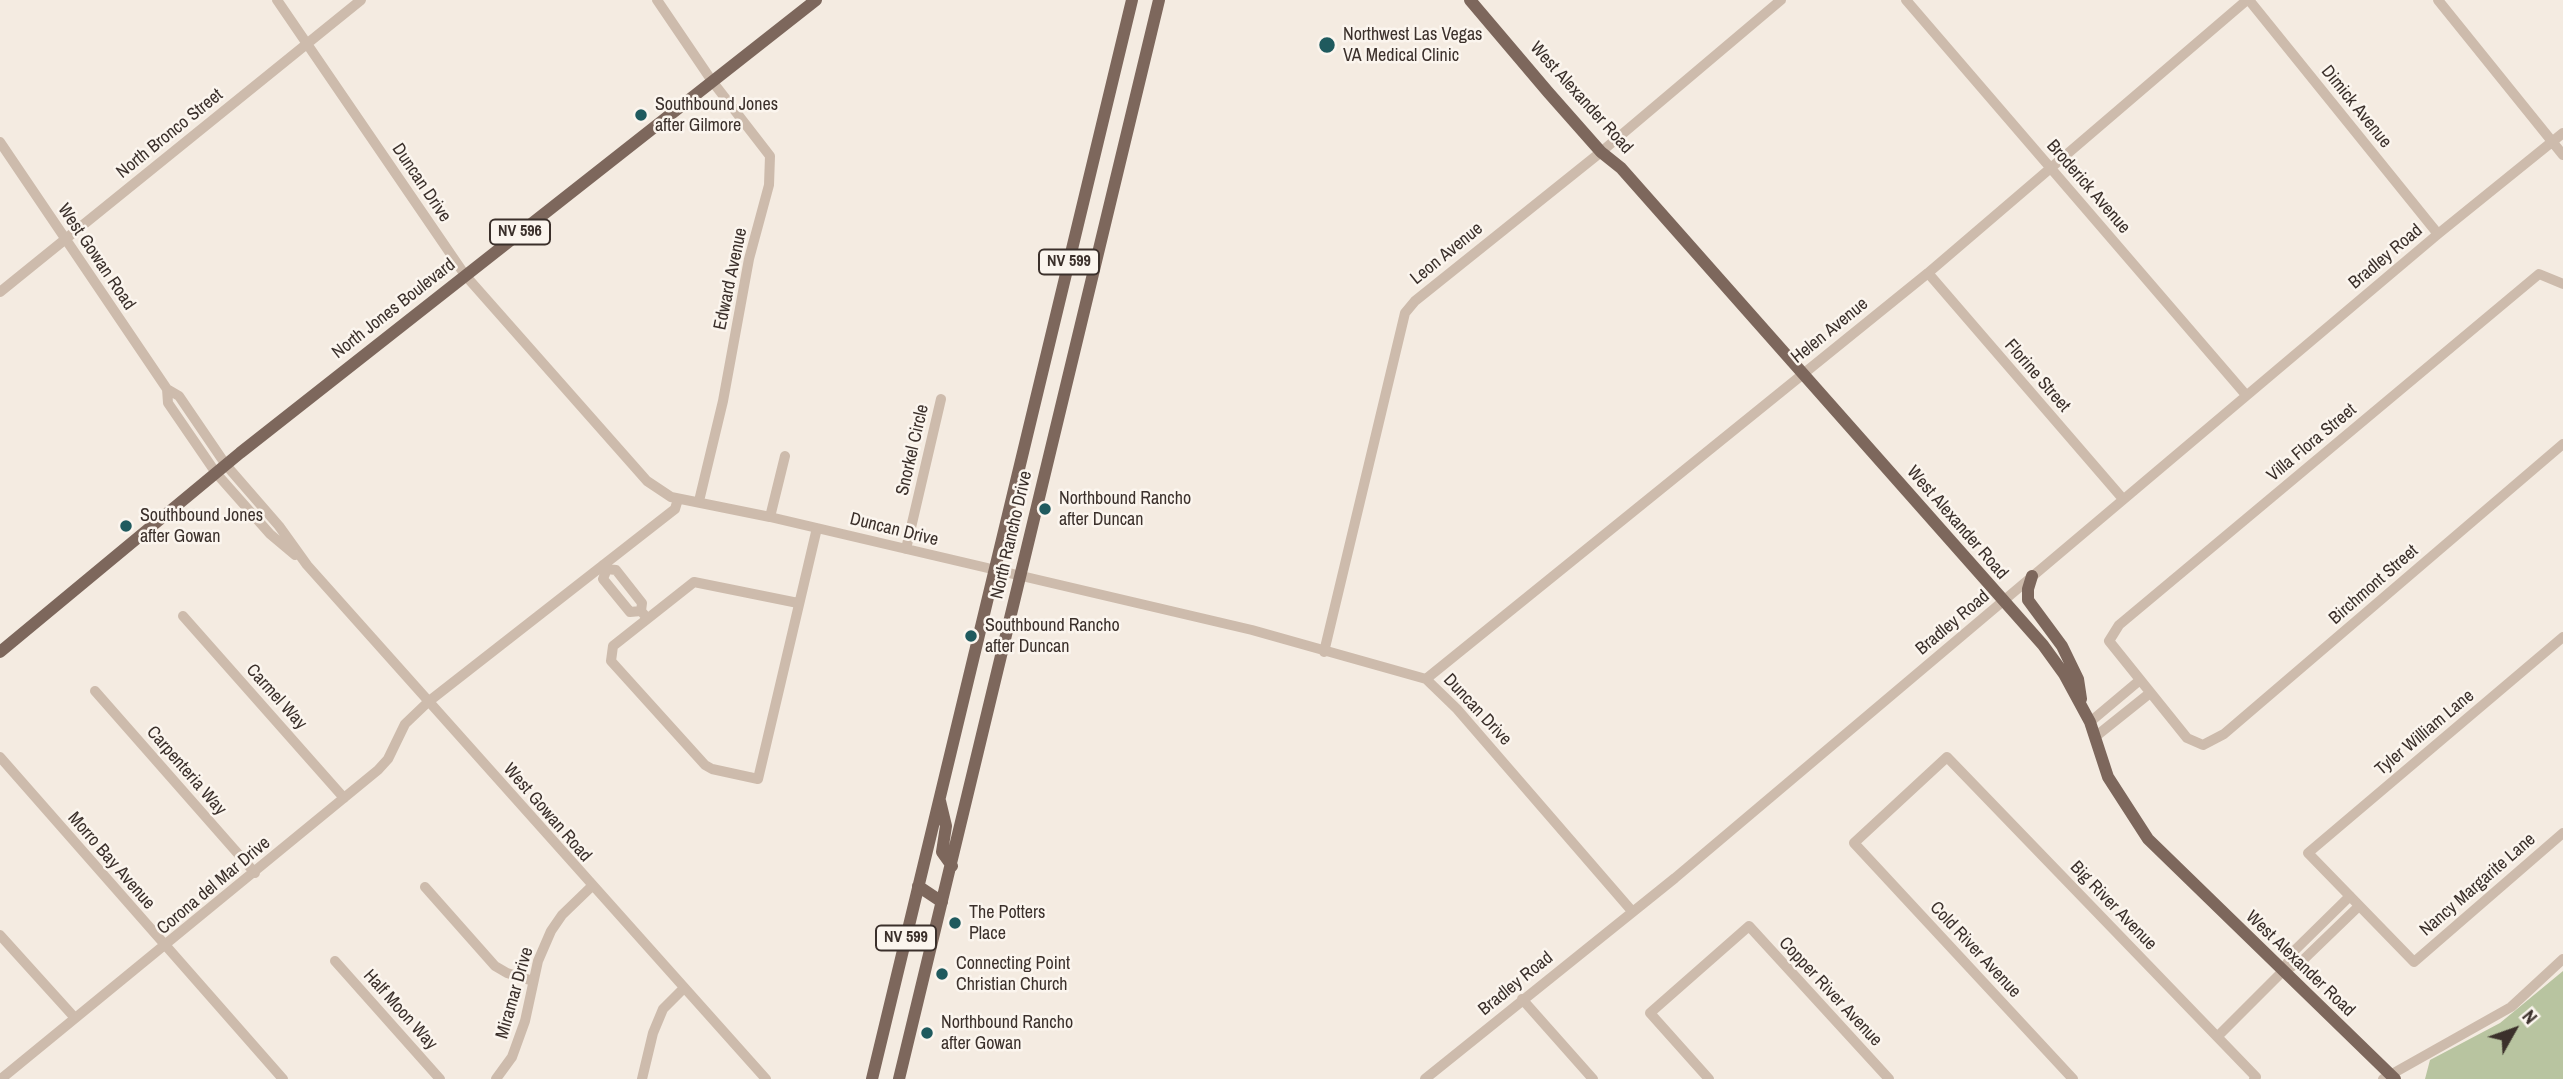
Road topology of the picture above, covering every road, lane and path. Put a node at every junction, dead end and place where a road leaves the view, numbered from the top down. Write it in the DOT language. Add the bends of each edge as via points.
graph roads {
  1 [pos="278,0"];
  2 [pos="361,0"];
  3 [pos="657,0"];
  4 [pos="816,0"];
  5 [pos="1132,0"];
  6 [pos="1159,0"];
  7 [pos="1470,0"];
  8 [pos="1781,0"];
  9 [pos="1906,0"];
  10 [pos="2248,0"];
  11 [pos="2438,0"];
  12 [pos="307,43"];
  13 [pos="712,81"];
  14 [pos="2563,133"];
  15 [pos="0,142"];
  16 [pos="2552,142"];
  17 [pos="1601,152"];
  18 [pos="2563,155"];
  19 [pos="2051,168"];
  20 [pos="2438,234"];
  21 [pos="65,240"];
  22 [pos="1928,273"];
  23 [pos="465,275"];
  24 [pos="2563,284"];
  25 [pos="0,292"];
  26 [pos="1802,373"];
  27 [pos="2246,395"];
  28 [pos="941,399"];
  29 [pos="2563,444"];
  30 [pos="785,456"];
  31 [pos="221,469"];
  32 [pos="678,499"];
  33 [pos="2123,499"];
  34 [pos="699,501"];
  35 [pos="770,517"];
  36 [pos="817,528"];
  37 [pos="906,548"];
  38 [pos="605,567"];
  39 [pos="995,571"];
  40 [pos="2032,576"];
  41 [pos="1020,578"];
  42 [pos="2003,602"];
  43 [pos="798,603"];
  44 [pos="644,615"];
  45 [pos="183,617"];
  46 [pos="2563,637"];
  47 [pos="0,652"];
  48 [pos="1324,652"];
  49 [pos="1426,679"];
  50 [pos="2140,680"];
  51 [pos="95,691"];
  52 [pos="2150,693"];
  53 [pos="428,702"];
  54 [pos="2081,707"];
  55 [pos="2090,722"];
  56 [pos="2095,737"];
  57 [pos="0,757"];
  58 [pos="1947,757"];
  59 [pos="344,798"];
  60 [pos="940,798"];
  61 [pos="2563,833"];
  62 [pos="952,866"];
  63 [pos="255,873"];
  64 [pos="918,886"];
  65 [pos="425,887"];
  66 [pos="592,887"];
  67 [pos="2350,896"];
  68 [pos="942,902"];
  69 [pos="2359,906"];
  70 [pos="1631,911"];
  71 [pos="0,935"];
  72 [pos="165,947"];
  73 [pos="2563,959"];
  74 [pos="335,961"];
  75 [pos="2283,971"];
  76 [pos="533,981"];
  77 [pos="684,988"];
  78 [pos="1522,999"];
  79 [pos="75,1018"];
  80 [pos="2218,1036"];
  81 [pos="2389,1077"];
  82 [pos="2255,1078"];
  83 [pos="1,1079"];
  84 [pos="283,1079"];
  85 [pos="440,1079"];
  86 [pos="496,1079"];
  87 [pos="642,1079"];
  88 [pos="766,1079"];
  89 [pos="872,1079"];
  90 [pos="899,1079"];
  91 [pos="1425,1079"];
  92 [pos="1593,1079"];
  93 [pos="1709,1079"];
  94 [pos="1889,1079"];
  95 [pos="2073,1079"];
  1 -- 12 [label="street, Duncan Drive"];
  2 -- 12 [label="street, North Bronco Street"];
  3 -- 13 [label="street, Edward Avenue"];
  4 -- 13 [label="main road, North Jones Boulevard / NV 596"];
  5 -- 39 [label="main road, North Rancho Drive / NV 599"];
  6 -- 41 [label="main road, North Rancho Drive / NV 599"];
  7 -- 17 [label="main road, West Alexander Road"];
  8 -- 17 [label="street, Leon Avenue"];
  9 -- 19 [label="street, Broderick Avenue"];
  10 -- 19 [label="street, Helen Avenue"];
  10 -- 20 [label="street, Dimick Avenue"];
  11 -- 16 [label="street"];
  12 -- 21 [label="street, North Bronco Street"];
  12 -- 23 [label="street, Duncan Drive"];
  13 -- 23 [label="main road, North Jones Boulevard / NV 596"];
  13 -- 34 [label="street, Edward Avenue" via="770,156 769,185"];
  14 -- 16 [label="street, Bradley Road"];
  15 -- 21 [label="street, West Gowan Road"];
  16 -- 18 [label="street"];
  16 -- 20 [label="street, Bradley Road"];
  17 -- 26 [label="main road, West Alexander Road"];
  17 -- 48 [label="street, Leon Avenue" via="1405,313"];
  19 -- 22 [label="street, Helen Avenue"];
  19 -- 27 [label="street, Broderick Avenue"];
  20 -- 27 [label="street, Bradley Road"];
  21 -- 25 [label="street, North Bronco Street"];
  21 -- 31 [label="street, West Gowan Road" via="167,389 179,396"];
  22 -- 26 [label="street, Helen Avenue"];
  22 -- 33 [label="street, Florine Street"];
  23 -- 31 [label="main road, North Jones Boulevard / NV 596"];
  23 -- 32 [label="street, Duncan Drive" via="647,481"];
  24 -- 50 [label="street, Villa Flora Street" via="2539,274 2119,625 2109,641"];
  26 -- 42 [label="main road, West Alexander Road"];
  26 -- 49 [label="street, Helen Avenue"];
  27 -- 33 [label="street, Bradley Road"];
  28 -- 37 [label="street, Snorkel Circle"];
  29 -- 52 [label="street, Birchmont Street" via="2224,734 2203,745 2187,738"];
  30 -- 35 [label="street"];
  31 -- 47 [label="main road, North Jones Boulevard / NV 596"];
  31 -- 53 [label="street, West Gowan Road" via="279,526 307,565"];
  32 -- 34 [label="street, Duncan Drive"];
  32 -- 38 [label="street" via="676,509"];
  33 -- 40 [label="street, Bradley Road"];
  34 -- 35 [label="street, Duncan Drive"];
  35 -- 36 [label="street, Duncan Drive"];
  36 -- 37 [label="street, Duncan Drive"];
  36 -- 43 [label="street"];
  37 -- 39 [label="street, Duncan Drive"];
  38 -- 44 [label="street" via="616,570 642,603"];
  38 -- 44 [label="street" via="603,579 630,612"];
  38 -- 53 [label="street"];
  39 -- 41 [label="street, Duncan Drive"];
  39 -- 60 [label="main road, North Rancho Drive / NV 599"];
  40 -- 42 [label="street, Bradley Road"];
  40 -- 54 [label="main road" via="2028,600 2062,646 2078,679"];
  41 -- 48 [label="street, Duncan Drive" via="1252,630"];
  41 -- 62 [label="main road, North Rancho Drive / NV 599"];
  42 -- 54 [label="main road, West Alexander Road" via="2043,645"];
  42 -- 70 [label="street, Bradley Road"];
  43 -- 44 [label="street" via="694,582"];
  43 -- 44 [label="street" via="758,779 705,765 611,661 613,646"];
  45 -- 59 [label="street, Carmel Way"];
  46 -- 67 [label="street, Tyler William Lane" via="2308,853"];
  48 -- 49 [label="street, Duncan Drive"];
  49 -- 70 [label="street, Duncan Drive" via="1466,718"];
  50 -- 52 [label="street"];
  50 -- 55 [label="street"];
  51 -- 63 [label="street, Carpenteria Way"];
  52 -- 56 [label="street"];
  53 -- 59 [label="street, Corona del Mar Drive" via="405,724 388,759"];
  53 -- 66 [label="street, West Gowan Road"];
  54 -- 55 [label="main road, West Alexander Road"];
  55 -- 56 [label="main road, West Alexander Road"];
  56 -- 75 [label="main road, West Alexander Road" via="2108,777 2148,839"];
  57 -- 72 [label="street, Morro Bay Avenue"];
  58 -- 80 [label="street, Big River Avenue"];
  58 -- 95 [label="street, Cold River Avenue" via="1854,843"];
  59 -- 63 [label="street, Corona del Mar Drive"];
  60 -- 62 [label="main road" via="946,826 942,852"];
  60 -- 64 [label="main road, North Rancho Drive / NV 599"];
  61 -- 69 [label="street, Nancy Margarite Lane" via="2414,962"];
  62 -- 68 [label="main road, North Rancho Drive / NV 599"];
  63 -- 72 [label="street, Corona del Mar Drive"];
  64 -- 68 [label="main road"];
  64 -- 89 [label="main road, North Rancho Drive / NV 599"];
  65 -- 76 [label="street" via="495,965 507,974"];
  66 -- 76 [label="street, Miramar Drive" via="551,931"];
  66 -- 77 [label="street, West Gowan Road"];
  67 -- 69 [label="street"];
  67 -- 75 [label="street" via="2294,951"];
  68 -- 90 [label="main road, North Rancho Drive / NV 599"];
  69 -- 75 [label="street" via="2302,961"];
  70 -- 78 [label="street, Bradley Road"];
  71 -- 79 [label="street"];
  72 -- 79 [label="street, Corona del Mar Drive"];
  72 -- 84 [label="street, Morro Bay Avenue"];
  73 -- 81 [label="street" via="2511,1007"];
  74 -- 85 [label="street, Half Moon Way"];
  75 -- 80 [label="street"];
  75 -- 81 [label="main road, West Alexander Road"];
  76 -- 86 [label="street, Miramar Drive" via="512,1057"];
  77 -- 87 [label="street" via="663,1009"];
  77 -- 88 [label="street, West Gowan Road"];
  78 -- 91 [label="street, Bradley Road"];
  78 -- 92 [label="street"];
  79 -- 83 [label="street, Corona del Mar Drive"];
  80 -- 82 [label="street, Big River Avenue"];
  93 -- 94 [label="street, Copper River Avenue" via="1650,1013 1749,926"];
}
